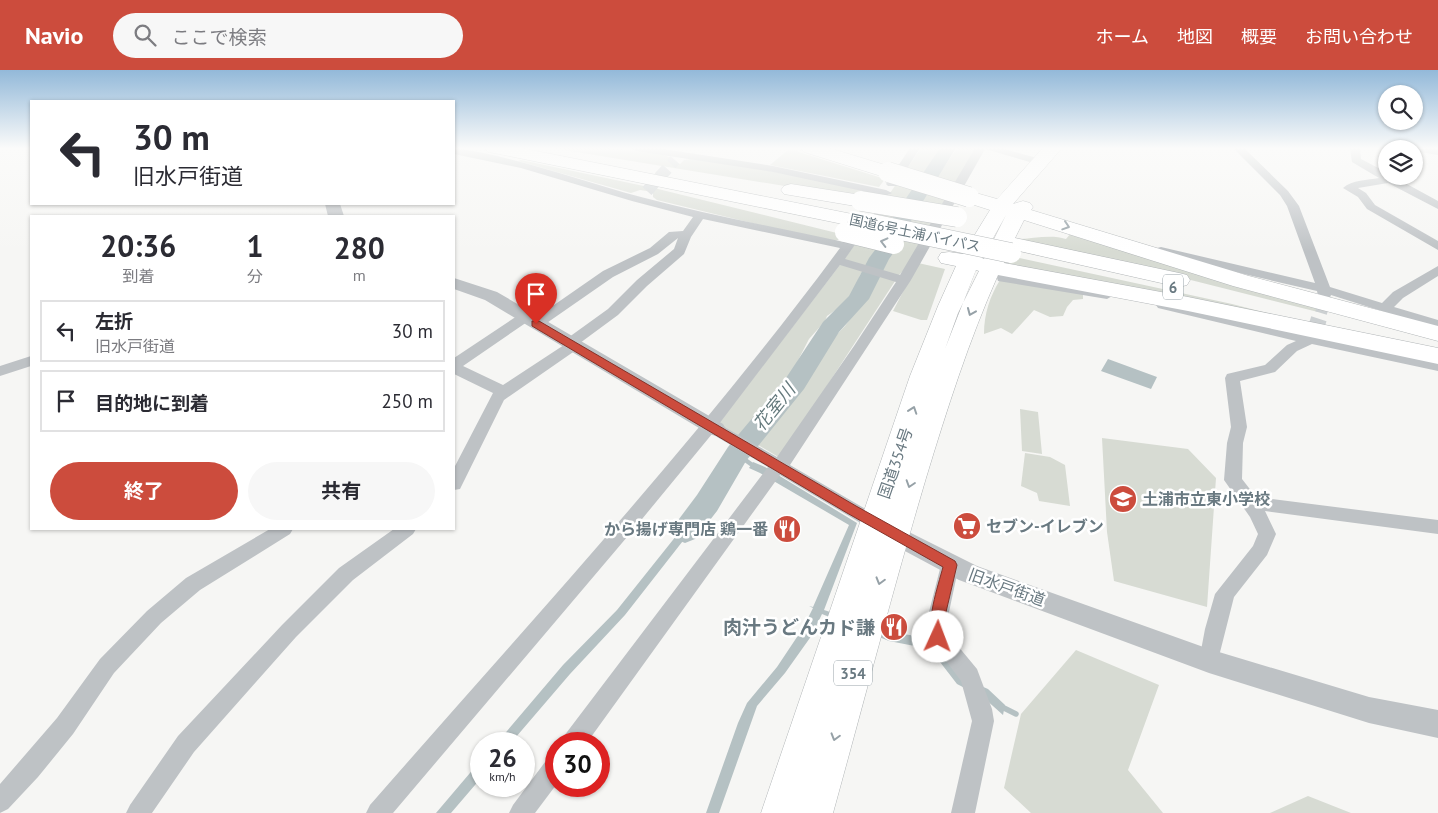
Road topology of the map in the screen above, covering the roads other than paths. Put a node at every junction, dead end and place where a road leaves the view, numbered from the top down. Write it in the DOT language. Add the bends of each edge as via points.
graph roads {
  1 [pos="582,183"];
  2 [pos="645,183"];
  3 [pos="682,183"];
  4 [pos="682,183"];
  5 [pos="837,183"];
  6 [pos="893,183"];
  7 [pos="923,183"];
  8 [pos="959,183"];
  9 [pos="1030,183"];
  10 [pos="1043,183"];
  11 [pos="1273,183"];
  12 [pos="1370,183"];
  13 [pos="1403,185"];
  14 [pos="647,191"];
  15 [pos="886,193"];
  16 [pos="1432,198"];
  17 [pos="636,199"];
  18 [pos="1438,206"];
  19 [pos="700,215"];
  20 [pos="863,222"];
  21 [pos="1008,227"];
  22 [pos="687,234"];
  23 [pos="1107,239"];
  24 [pos="1438,246"];
  25 [pos="841,262"];
  26 [pos="978,266"];
  27 [pos="1438,270"];
  28 [pos="901,280"];
  29 [pos="455,283"];
  30 [pos="1324,294"];
  31 [pos="1385,308"];
  32 [pos="530,320"];
  33 [pos="1438,325"];
  34 [pos="1438,334"];
  35 [pos="1313,337"];
  36 [pos="572,344"];
  37 [pos="1438,352"];
  38 [pos="1438,356"];
  39 [pos="30,361"];
  40 [pos="455,366"];
  41 [pos="1438,366"];
  42 [pos="455,368"];
  43 [pos="0,371"];
  44 [pos="504,392"];
  45 [pos="714,427"];
  46 [pos="778,465"];
  47 [pos="455,482"];
  48 [pos="1252,504"];
  49 [pos="1438,527"];
  50 [pos="884,528"];
  51 [pos="282,530"];
  52 [pos="406,530"];
  53 [pos="950,565"];
  54 [pos="1209,661"];
  55 [pos="1438,724"];
  56 [pos="581,732"];
  57 [pos="545,781"];
  58 [pos="0,801"];
  59 [pos="138,813"];
  60 [pos="378,813"];
  61 [pos="521,813"];
  62 [pos="781,813"];
  63 [pos="813,813"];
  64 [pos="964,813"];
  1 -- 17 [label="street"];
  2 -- 20 [label="highway"];
  3 -- 20 [label="highway, 国道6号土浦バイパス / 6"];
  4 -- 20 [label="highway"];
  5 -- 15 [label="street"];
  6 -- 15 [label="street"];
  7 -- 21 [label="highway, bridge" via="969,197"];
  8 -- 28 [label="street"];
  9 -- 21 [label="highway"];
  10 -- 21 [label="highway"];
  11 -- 30 [label="street" via="1292,206"];
  12 -- 24 [label="street" via="1349,188 1362,195 1371,207"];
  13 -- 16 [label="street"];
  14 -- 17 [label="street"];
  15 -- 20 [label="street"];
  16 -- 18 [label="street"];
  17 -- 19 [label="street"];
  19 -- 20 [label="street"];
  19 -- 22 [label="street"];
  20 -- 21 [label="highway, 国道6号土浦バイパス / 6, bridge"];
  20 -- 21 [label="highway, bridge" via="957,217"];
  20 -- 25 [label="street"];
  26 -- 20 [label="highway, one-way, bridge"];
  21 -- 23 [label="highway, one-way"];
  21 -- 26 [label="highway, 国道354号 / 354"];
  21 -- 37 [label="highway, 国道6号土浦バイパス / 6"];
  22 -- 32 [label="street" via="673,235 654,251"];
  22 -- 36 [label="street" via="680,252"];
  23 -- 30 [label="street"];
  23 -- 34 [label="highway" via="1240,281"];
  25 -- 28 [label="street"];
  25 -- 45 [label="street"];
  26 -- 35 [label="street"];
  26 -- 38 [label="highway" via="1188,304"];
  26 -- 50 [label="highway, 国道354号 / 354" via="958,343"];
  27 -- 31 [label="street" via="1398,295"];
  28 -- 46 [label="street" via="838,383"];
  29 -- 32 [label="street, 旧水戸街道" via="491,296"];
  30 -- 31 [label="street"];
  31 -- 33 [label="street"];
  32 -- 36 [label="street, 旧水戸街道"];
  32 -- 40 [label="street"];
  35 -- 41 [label="street"];
  35 -- 48 [label="street" via="1292,348 1270,368 1232,378 1239,427 1233,480"];
  36 -- 44 [label="street"];
  36 -- 45 [label="street, 旧水戸街道"];
  39 -- 43 [label="street"];
  42 -- 44 [label="street"];
  44 -- 47 [label="street" via="498,397"];
  45 -- 46 [label="street, 旧水戸街道"];
  45 -- 60 [label="street"];
  46 -- 50 [label="street, 旧水戸街道"];
  46 -- 56 [label="street"];
  48 -- 49 [label="street"];
  48 -- 54 [label="street" via="1267,534 1260,550 1225,594"];
  50 -- 53 [label="street, 旧水戸街道"];
  50 -- 62 [label="highway, 国道354号 / 354"];
  50 -- 63 [label="highway, 国道354号 / 354, one-way"];
  51 -- 58 [label="street" via="193,584 154,617 107,666 65,726"];
  52 -- 59 [label="street" via="346,574 289,631 186,744"];
  53 -- 54 [label="street, 旧水戸街道"];
  53 -- 64 [label="street" via="939,612 938,637 970,676 983,721"];
  54 -- 55 [label="street, 旧水戸街道" via="1369,710"];
  57 -- 61 [label="street"];
}
